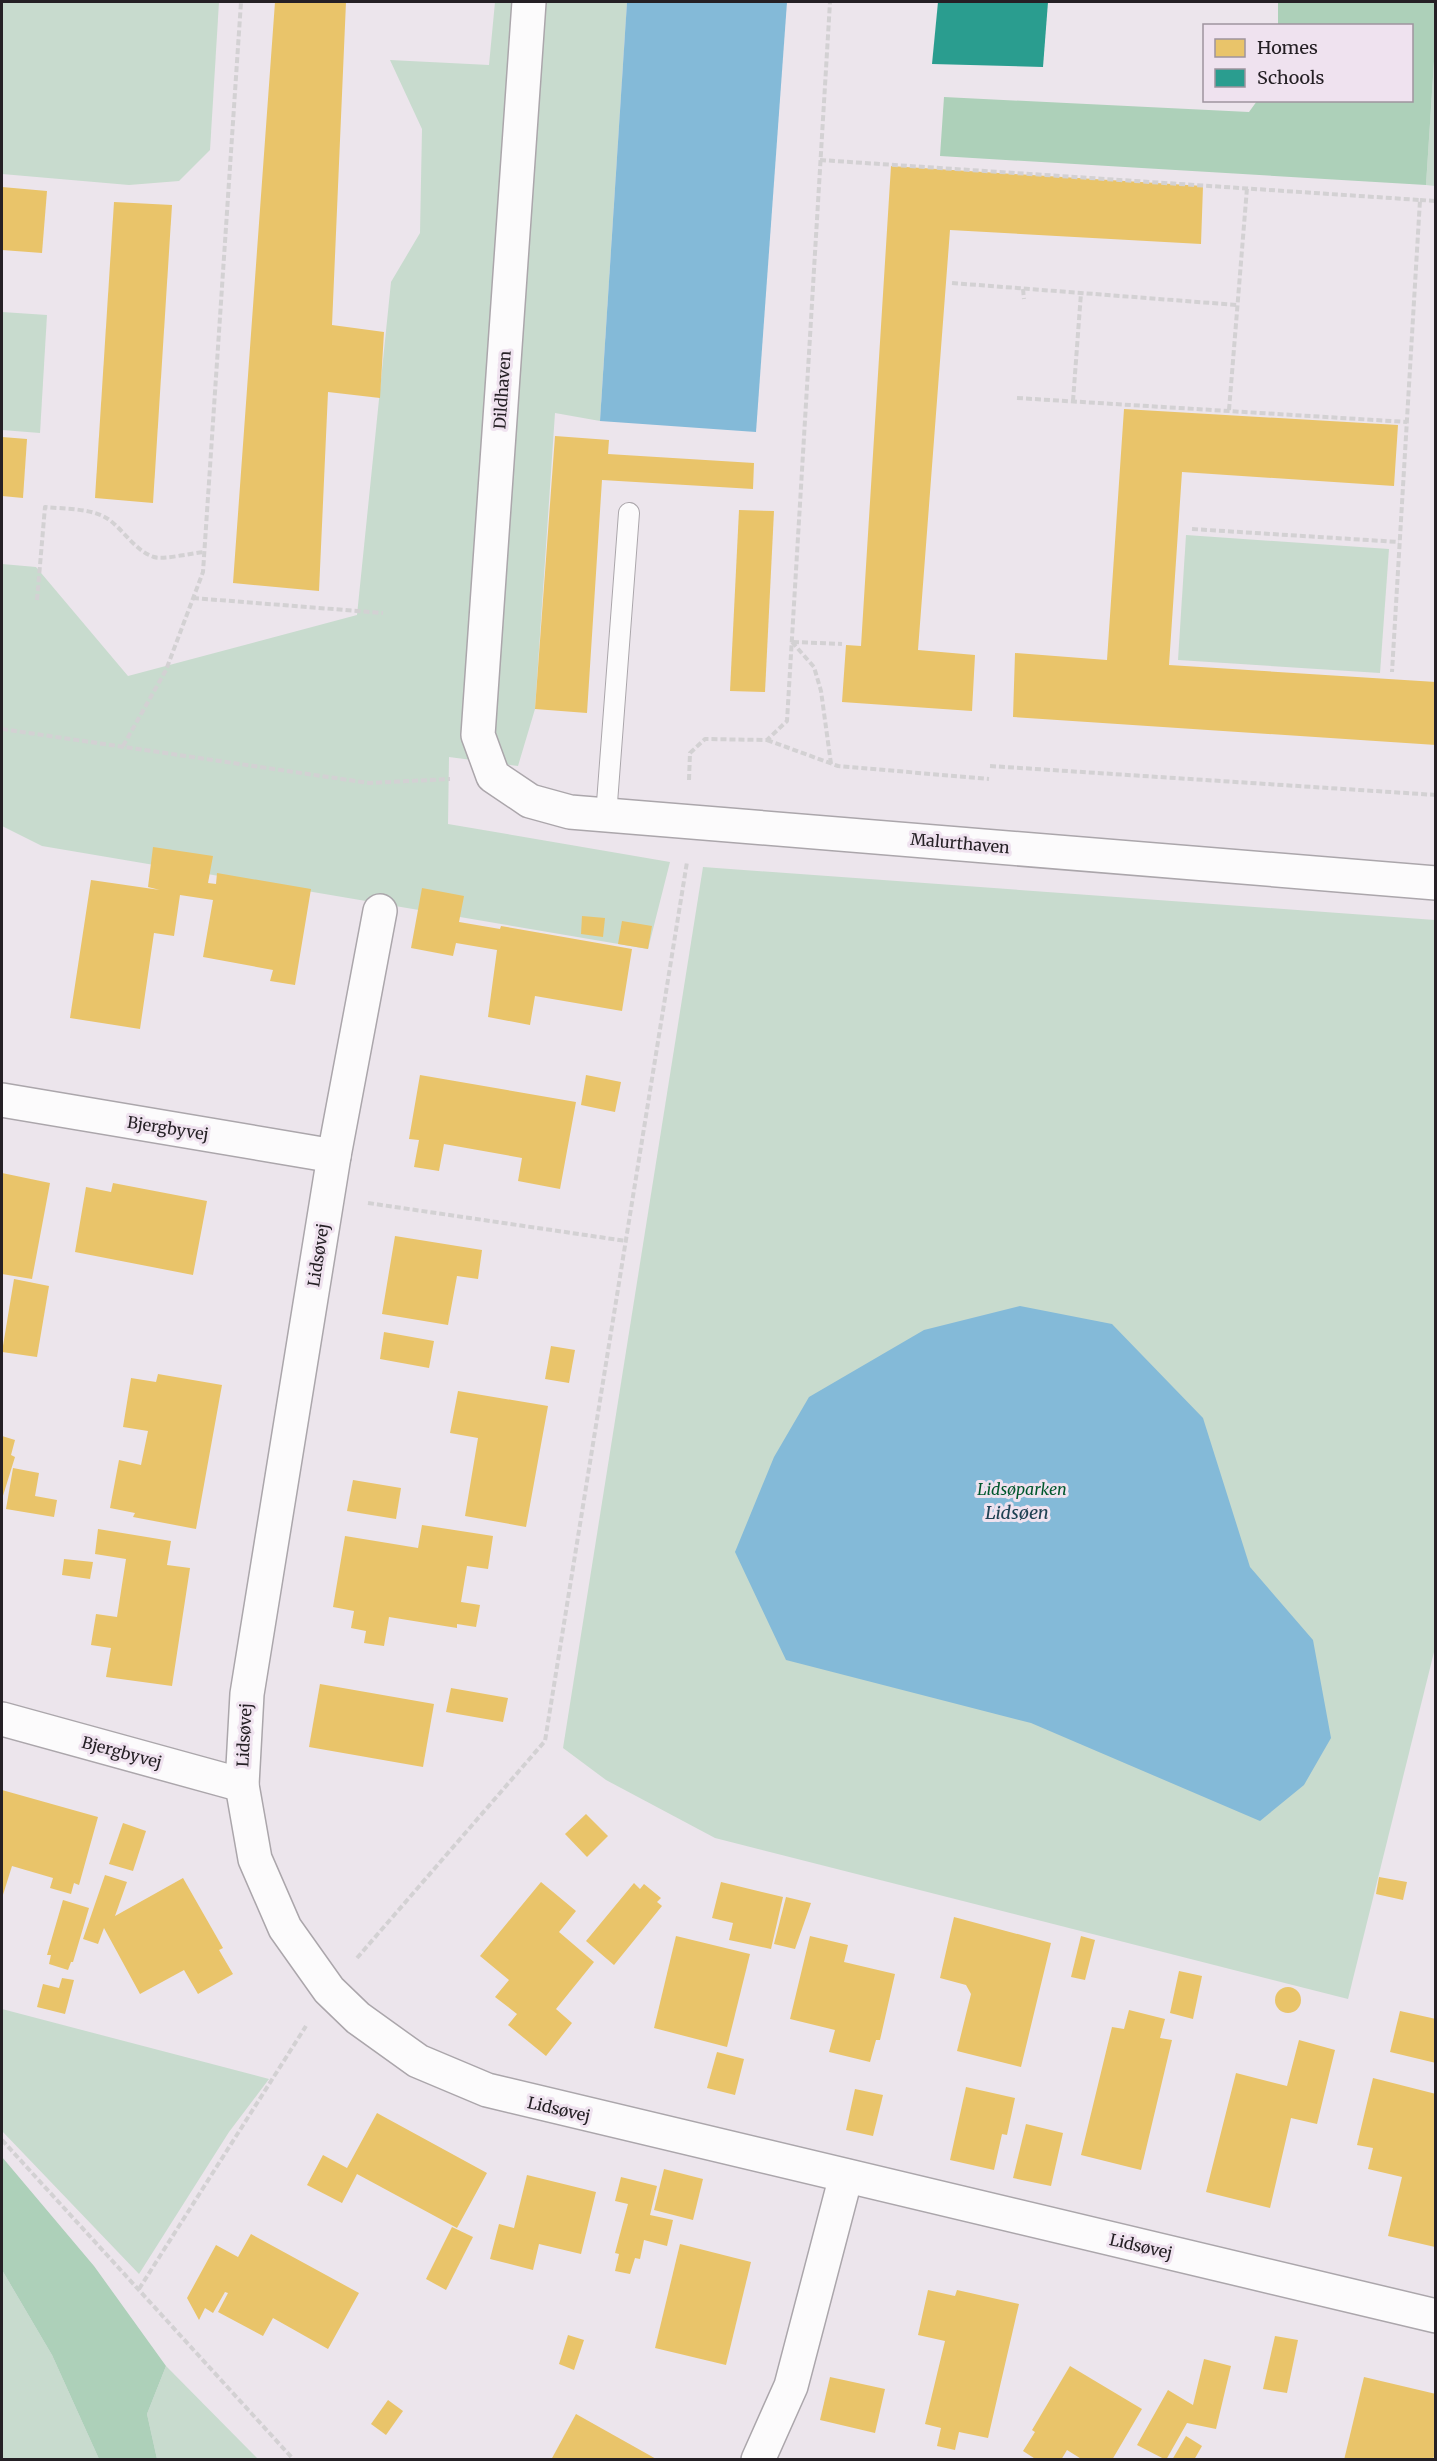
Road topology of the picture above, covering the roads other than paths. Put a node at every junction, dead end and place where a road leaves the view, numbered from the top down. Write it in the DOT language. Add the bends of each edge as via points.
graph roads {
  1 [pos="529,2"];
  2 [pos="629,513"];
  3 [pos="493,776"];
  4 [pos="606,816"];
  5 [pos="1436,883"];
  6 [pos="380,911"];
  7 [pos="2,1100"];
  8 [pos="334,1156"];
  9 [pos="2,1719"];
  10 [pos="242,1785"];
  11 [pos="846,2176"];
  12 [pos="1436,2316"];
  13 [pos="758,2460"];
  1 -- 3 [label="street, Dildhaven" via="478,735"];
  2 -- 4 [label="lane"];
  3 -- 4 [label="street, Malurthaven" via="530,801 570,812"];
  4 -- 5 [label="street, Malurthaven"];
  6 -- 8 [label="street, Lidsøvej"];
  7 -- 8 [label="street, Bjergbyvej"];
  8 -- 10 [label="street, Lidsøvej" via="247,1694"];
  9 -- 10 [label="street, Bjergbyvej"];
  10 -- 11 [label="street, Lidsøvej" via="255,1859 285,1928 329,1990 358,2018 418,2061 487,2090"];
  11 -- 12 [label="street, Lidsøvej"];
  11 -- 13 [label="street" via="791,2386"];
}
